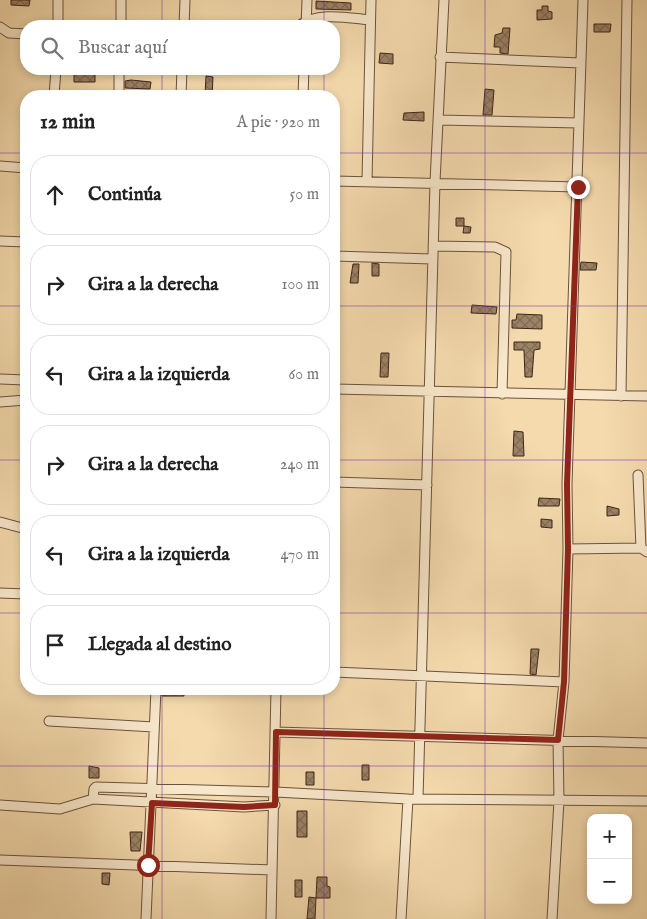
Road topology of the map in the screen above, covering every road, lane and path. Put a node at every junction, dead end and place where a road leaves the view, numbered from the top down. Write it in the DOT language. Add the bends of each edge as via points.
graph roads {
  1 [pos="58,0"];
  2 [pos="121,0"];
  3 [pos="185,0"];
  4 [pos="307,0"];
  5 [pos="371,0"];
  6 [pos="444,0"];
  7 [pos="583,0"];
  8 [pos="627,0"];
  9 [pos="58,20"];
  10 [pos="120,20"];
  11 [pos="184,20"];
  12 [pos="304,20"];
  13 [pos="320,20"];
  14 [pos="370,20"];
  15 [pos="0,27"];
  16 [pos="20,34"];
  17 [pos="440,57"];
  18 [pos="581,63"];
  19 [pos="56,75"];
  20 [pos="119,75"];
  21 [pos="182,75"];
  22 [pos="304,75"];
  23 [pos="54,90"];
  24 [pos="119,90"];
  25 [pos="180,90"];
  26 [pos="302,90"];
  27 [pos="438,120"];
  28 [pos="579,123"];
  29 [pos="0,166"];
  30 [pos="20,168"];
  31 [pos="340,180"];
  32 [pos="367,181"];
  33 [pos="435,182"];
  34 [pos="578,187"];
  35 [pos="0,241"];
  36 [pos="20,242"];
  37 [pos="433,246"];
  38 [pos="340,256"];
  39 [pos="432,259"];
  40 [pos="0,379"];
  41 [pos="20,380"];
  42 [pos="340,389"];
  43 [pos="429,393"];
  44 [pos="502,394"];
  45 [pos="571,395"];
  46 [pos="621,396"];
  47 [pos="647,396"];
  48 [pos="20,400"];
  49 [pos="0,402"];
  50 [pos="638,475"];
  51 [pos="340,482"];
  52 [pos="427,485"];
  53 [pos="0,522"];
  54 [pos="20,527"];
  55 [pos="568,549"];
  56 [pos="644,550"];
  57 [pos="0,593"];
  58 [pos="20,594"];
  59 [pos="340,672"];
  60 [pos="422,676"];
  61 [pos="564,682"];
  62 [pos="156,695"];
  63 [pos="276,695"];
  64 [pos="49,721"];
  65 [pos="154,728"];
  66 [pos="276,732"];
  67 [pos="420,736"];
  68 [pos="558,740"];
  69 [pos="647,743"];
  70 [pos="153,788"];
  71 [pos="275,792"];
  72 [pos="93,799"];
  73 [pos="408,799"];
  74 [pos="418,799"];
  75 [pos="559,800"];
  76 [pos="647,801"];
  77 [pos="152,803"];
  78 [pos="275,805"];
  79 [pos="0,806"];
  80 [pos="0,860"];
  81 [pos="148,865"];
  82 [pos="272,870"];
  83 [pos="146,919"];
  84 [pos="271,919"];
  85 [pos="402,919"];
  86 [pos="552,919"];
  1 -- 9 [label="street"];
  2 -- 10 [label="street"];
  3 -- 11 [label="street"];
  4 -- 12 [label="street"];
  5 -- 14 [label="street"];
  6 -- 17 [label="street"];
  7 -- 18 [label="street"];
  8 -- 46 [label="street"];
  13 -- 14 [label="street" via="332,17"];
  14 -- 32 [label="street"];
  15 -- 16 [label="street" via="9,33"];
  17 -- 18 [label="street"];
  17 -- 27 [label="street"];
  18 -- 28 [label="street"];
  19 -- 23 [label="street"];
  20 -- 24 [label="street"];
  21 -- 25 [label="street"];
  22 -- 26 [label="street"];
  27 -- 28 [label="street"];
  27 -- 33 [label="street"];
  28 -- 34 [label="street"];
  29 -- 30 [label="street"];
  31 -- 32 [label="street"];
  32 -- 33 [label="street"];
  33 -- 34 [label="street"];
  33 -- 37 [label="street"];
  34 -- 45 [label="street"];
  35 -- 36 [label="street"];
  37 -- 39 [label="street"];
  37 -- 44 [label="street" via="495,247 506,252"];
  38 -- 39 [label="street"];
  39 -- 43 [label="street"];
  40 -- 41 [label="street"];
  42 -- 43 [label="street"];
  43 -- 44 [label="street"];
  43 -- 52 [label="street"];
  44 -- 45 [label="street"];
  45 -- 46 [label="street"];
  45 -- 55 [label="street"];
  46 -- 47 [label="street"];
  48 -- 49 [label="street"];
  50 -- 56 [label="street"];
  51 -- 52 [label="street"];
  52 -- 60 [label="street"];
  53 -- 54 [label="street"];
  55 -- 56 [label="street"];
  55 -- 61 [label="street"];
  57 -- 58 [label="street"];
  59 -- 60 [label="street"];
  60 -- 61 [label="street"];
  60 -- 67 [label="street"];
  61 -- 68 [label="street"];
  62 -- 65 [label="street"];
  63 -- 66 [label="street"];
  64 -- 65 [label="street"];
  65 -- 70 [label="street"];
  66 -- 67 [label="street"];
  66 -- 71 [label="street"];
  67 -- 68 [label="street"];
  67 -- 74 [label="street"];
  68 -- 69 [label="street"];
  68 -- 75 [label="street"];
  70 -- 71 [label="street"];
  70 -- 72 [label="street" via="96,787"];
  70 -- 77 [label="street"];
  71 -- 73 [label="street"];
  71 -- 78 [label="street"];
  72 -- 77 [label="street"];
  72 -- 79 [label="street" via="60,809"];
  73 -- 74 [label="street"];
  73 -- 85 [label="street"];
  74 -- 75 [label="street"];
  75 -- 76 [label="street"];
  75 -- 86 [label="street"];
  77 -- 78 [label="street" via="244,807"];
  77 -- 81 [label="street"];
  78 -- 82 [label="street"];
  80 -- 81 [label="street"];
  81 -- 82 [label="street"];
  81 -- 83 [label="street"];
  82 -- 84 [label="street"];
}
